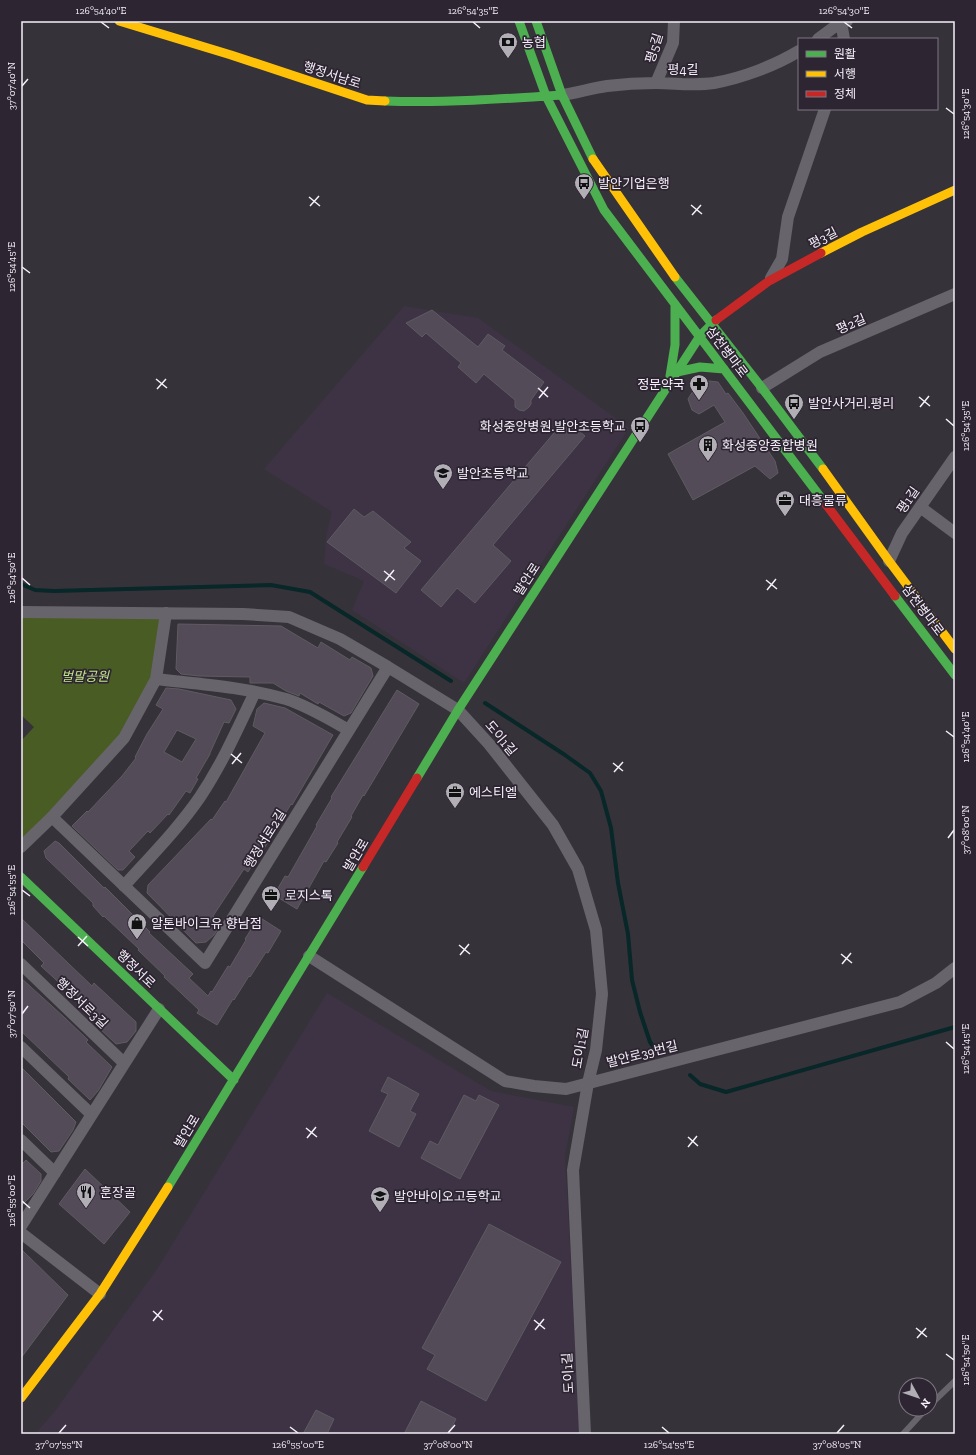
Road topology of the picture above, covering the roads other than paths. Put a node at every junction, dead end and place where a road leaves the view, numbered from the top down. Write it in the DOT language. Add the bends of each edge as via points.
graph roads {
  1 [pos="119,21"];
  2 [pos="519,21"];
  3 [pos="536,21"];
  4 [pos="674,21"];
  5 [pos="844,22"];
  6 [pos="820,38"];
  7 [pos="844,38"];
  8 [pos="798,52"];
  9 [pos="656,83"];
  10 [pos="562,95"];
  11 [pos="546,96"];
  12 [pos="825,110"];
  13 [pos="955,190"];
  14 [pos="769,282"];
  15 [pos="955,294"];
  16 [pos="675,304"];
  17 [pos="711,324"];
  18 [pos="700,336"];
  19 [pos="724,369"];
  20 [pos="677,372"];
  21 [pos="668,385"];
  22 [pos="762,388"];
  23 [pos="955,457"];
  24 [pos="920,507"];
  25 [pos="955,533"];
  26 [pos="889,561"];
  27 [pos="21,612"];
  28 [pos="166,613"];
  29 [pos="955,649"];
  30 [pos="388,667"];
  31 [pos="955,675"];
  32 [pos="156,678"];
  33 [pos="255,692"];
  34 [pos="458,710"];
  35 [pos="349,730"];
  36 [pos="52,817"];
  37 [pos="21,847"];
  38 [pos="21,877"];
  39 [pos="124,886"];
  40 [pos="309,956"];
  41 [pos="21,964"];
  42 [pos="955,968"];
  43 [pos="159,1009"];
  44 [pos="21,1047"];
  45 [pos="124,1062"];
  46 [pos="234,1080"];
  47 [pos="588,1083"];
  48 [pos="91,1114"];
  49 [pos="21,1140"];
  50 [pos="55,1172"];
  51 [pos="21,1226"];
  52 [pos="21,1233"];
  53 [pos="100,1294"];
  54 [pos="955,1381"];
  55 [pos="938,1397"];
  56 [pos="21,1398"];
  57 [pos="919,1417"];
  58 [pos="586,1434"];
  59 [pos="903,1434"];
  1 -- 11 [label="main road, 행정서남로" via="367,100 471,101"];
  2 -- 11 [label="main road, 삼천병마로"];
  3 -- 10 [label="main road, 삼천병마로"];
  4 -- 9 [label="street, 평5길" via="673,43"];
  5 -- 6 [label="street"];
  5 -- 7 [label="street"];
  8 -- 9 [label="street, 평4길" via="753,72 714,83"];
  9 -- 10 [label="street, 평4길" via="606,86"];
  10 -- 11 [label="main road, 행정서남로"];
  10 -- 17 [label="main road, 삼천병마로" via="600,169 671,272"];
  11 -- 16 [label="main road, 삼천병마로" via="604,210"];
  12 -- 14 [label="street" via="788,217 782,259"];
  13 -- 14 [label="main road, 평3길" via="862,232"];
  14 -- 17 [label="main road, 평3길"];
  15 -- 22 [label="street, 평2길" via="820,352"];
  16 -- 18 [label="main road, 삼천병마로"];
  16 -- 21 [label="main road" via="674,351"];
  17 -- 18 [label="main road, 발안로"];
  17 -- 22 [label="main road, 삼천병마로"];
  18 -- 19 [label="main road, 삼천병마로"];
  18 -- 20 [label="main road, 발안로"];
  19 -- 20 [label="main road" via="700,366"];
  19 -- 31 [label="main road, 삼천병마로"];
  20 -- 21 [label="main road, 발안로"];
  21 -- 34 [label="main road, 발안로"];
  22 -- 26 [label="main road, 삼천병마로"];
  23 -- 24 [label="street, 평1길"];
  24 -- 25 [label="street"];
  24 -- 26 [label="street, 평1길" via="902,533"];
  26 -- 29 [label="main road, 삼천병마로"];
  27 -- 28 [label="street"];
  28 -- 30 [label="street" via="289,617 340,639"];
  28 -- 32 [label="street"];
  30 -- 34 [label="street"];
  30 -- 35 [label="street, 행정서로2길"];
  32 -- 33 [label="street"];
  32 -- 36 [label="street" via="124,738"];
  33 -- 35 [label="street" via="287,699 307,707"];
  33 -- 39 [label="street" via="233,740 200,797"];
  34 -- 40 [label="main road, 발안로"];
  34 -- 47 [label="street, 도이1길" via="489,744 553,825 578,870 596,930 602,994 596,1050"];
  35 -- 39 [label="street, 행정서로2길" via="206,963"];
  36 -- 37 [label="street"];
  36 -- 39 [label="street"];
  38 -- 43 [label="main road, 행정서로"];
  40 -- 46 [label="main road, 발안로"];
  40 -- 47 [label="street, 발안로39번길" via="505,1080 566,1089"];
  41 -- 45 [label="street, 행정서로3길"];
  42 -- 47 [label="street, 발안로39번길" via="936,983 900,1002"];
  43 -- 45 [label="street"];
  43 -- 46 [label="main road, 행정서로"];
  44 -- 48 [label="street"];
  45 -- 48 [label="street"];
  46 -- 53 [label="main road, 발안로"];
  47 -- 58 [label="street, 도이1길" via="573,1170"];
  48 -- 50 [label="street"];
  49 -- 50 [label="street"];
  50 -- 51 [label="street"];
  52 -- 53 [label="street"];
  53 -- 56 [label="main road, 발안로"];
  54 -- 55 [label="lane"];
  57 -- 59 [label="lane"];
}
